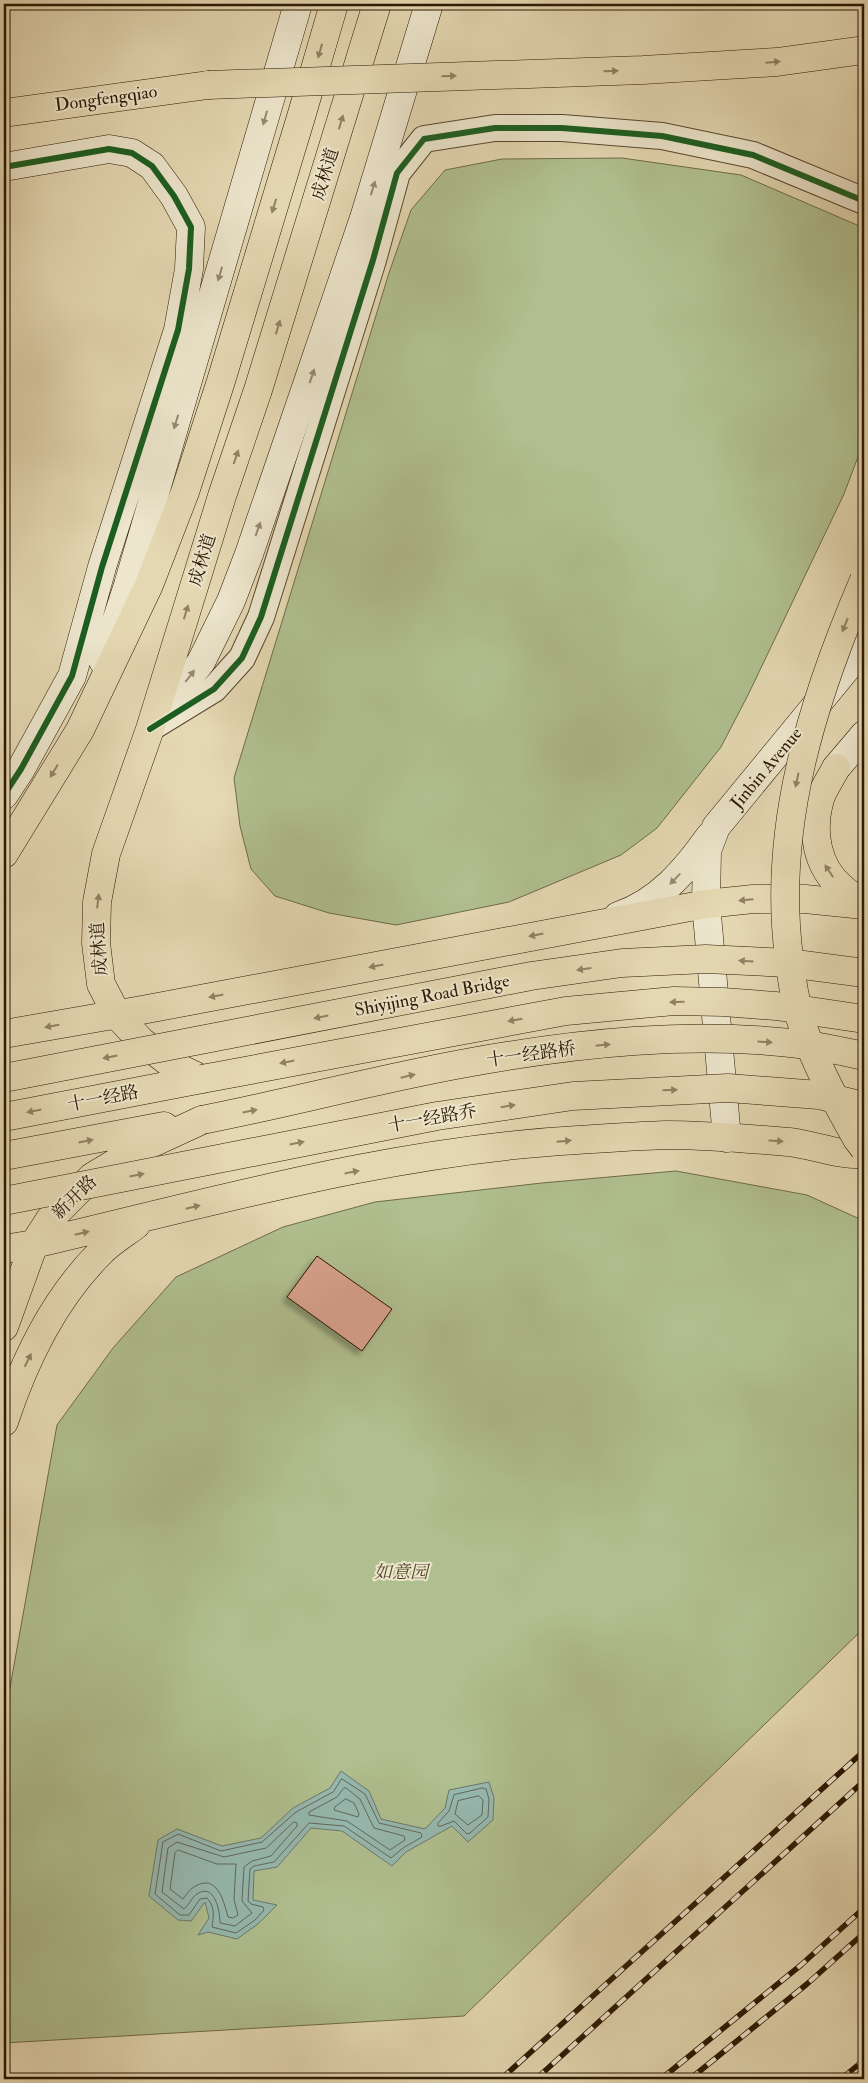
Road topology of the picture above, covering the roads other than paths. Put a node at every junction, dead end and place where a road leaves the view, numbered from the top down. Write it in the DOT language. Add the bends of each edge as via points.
graph roads {
  1 [pos="298,4"];
  2 [pos="334,4"];
  3 [pos="377,4"];
  4 [pos="429,4"];
  5 [pos="864,50"];
  6 [pos="4,113"];
  7 [pos="4,167"];
  8 [pos="864,201"];
  9 [pos="364,218"];
  10 [pos="373,260"];
  11 [pos="185,492"];
  12 [pos="864,580"];
  13 [pos="128,585"];
  14 [pos="864,647"];
  15 [pos="72,676"];
  16 [pos="150,728"];
  17 [pos="80,730"];
  18 [pos="864,735"];
  19 [pos="4,795"];
  20 [pos="716,827"];
  21 [pos="4,854"];
  22 [pos="706,904"];
  23 [pos="864,904"];
  24 [pos="601,923"];
  25 [pos="864,973"];
  26 [pos="117,1015"];
  27 [pos="864,1019"];
  28 [pos="4,1034"];
  29 [pos="864,1056"];
  30 [pos="4,1078"];
  31 [pos="202,1079"];
  32 [pos="864,1106"];
  33 [pos="4,1117"];
  34 [pos="202,1120"];
  35 [pos="727,1138"];
  36 [pos="864,1148"];
  37 [pos="864,1154"];
  38 [pos="4,1156"];
  39 [pos="4,1201"];
  40 [pos="146,1218"];
  41 [pos="34,1244"];
  42 [pos="4,1249"];
  43 [pos="4,1327"];
  44 [pos="4,1422"];
  1 -- 13 [label="main road, one-way"];
  2 -- 11 [label="main road, one-way"];
  16 -- 3 [label="main road, 成林道, one-way"];
  9 -- 4 [label="main road, one-way"];
  6 -- 5 [label="main road, Dongfengqiao, one-way, bridge" via="208,85 653,69 776,62"];
  7 -- 15 [label="main road" via="109,149 132,153 152,166 174,196 190,227 189,269 178,330 102,566"];
  8 -- 10 [label="street" via="752,155 662,136 562,128 495,128 424,139 398,173"];
  9 -- 10 [label="street"];
  16 -- 9 [label="main road, one-way" via="201,662 231,601 296,423"];
  10 -- 16 [label="street" via="258,626 242,658 214,689"];
  11 -- 13 [label="main road"];
  11 -- 17 [label="main road" via="149,585"];
  12 -- 36 [label="main road, one-way, bridge" via="830,662 804,746 785,859 786,931 794,991 803,1026 822,1077"];
  13 -- 15 [label="main road"];
  13 -- 17 [label="main road"];
  14 -- 20 [label="main road, Jinbin Avenue"];
  15 -- 19 [label="main road" via="22,769"];
  26 -- 16 [label="main road, 成林道, one-way" via="101,984 96,902 106,854"];
  17 -- 21 [label="main road, one-way"];
  23 -- 18 [label="main road, one-way" via="841,888 816,848 820,798 836,768"];
  20 -- 22 [label="main road, Jinbin Avenue" via="707,851"];
  20 -- 24 [label="main road, one-way" via="697,854 662,892 630,912"];
  23 -- 22 [label="main road, one-way" via="805,899 753,899"];
  22 -- 24 [label="main road"];
  22 -- 35 [label="main road, Jinbin Avenue"];
  24 -- 26 [label="main road, one-way"];
  25 -- 30 [label="main road, Shiyijing Road Bridge, one-way, bridge" via="788,963 706,959 622,963 531,976"];
  26 -- 28 [label="main road, one-way"];
  26 -- 31 [label="main road, 成林道" via="141,1041 171,1064"];
  27 -- 31 [label="main road, 十一经路桥, one-way, bridge" via="776,1006 674,1001 566,1011"];
  34 -- 29 [label="main road, 十一经路桥, one-way, bridge" via="461,1064 558,1049 730,1039 808,1045"];
  31 -- 33 [label="main road, 十一经路, one-way"];
  39 -- 32 [label="main road, 十一经路乔, one-way, bridge" via="428,1118 572,1096 728,1088 819,1095"];
  38 -- 34 [label="main road, one-way"];
  34 -- 41 [label="main road, 新开路" via="134,1151 92,1177 50,1219"];
  35 -- 37 [label="main road, one-way" via="792,1142 853,1155"];
  40 -- 35 [label="main road, one-way" via="308,1180 433,1156 575,1140 668,1135"];
  41 -- 40 [label="main road, one-way"];
  44 -- 40 [label="main road, one-way" via="27,1361 61,1300 101,1251"];
  41 -- 42 [label="main road"];
  41 -- 43 [label="main road, 新开路"];
}
